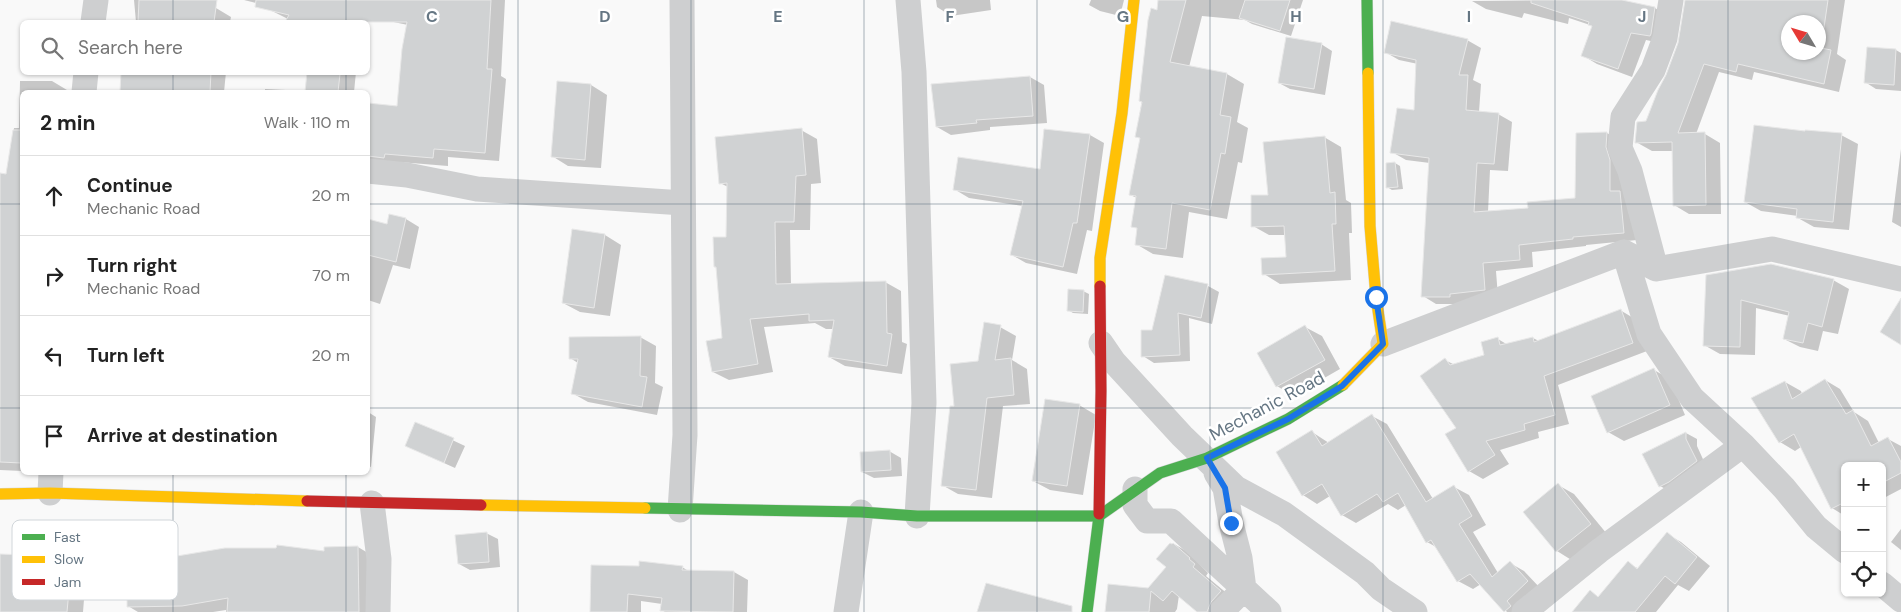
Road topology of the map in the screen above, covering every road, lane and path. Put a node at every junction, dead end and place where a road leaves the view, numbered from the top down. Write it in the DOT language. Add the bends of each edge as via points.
graph roads {
  1 [pos="96,0"];
  2 [pos="682,0"];
  3 [pos="908,0"];
  4 [pos="1134,0"];
  5 [pos="1367,0"];
  6 [pos="1671,0"];
  7 [pos="93,20"];
  8 [pos="86,75"];
  9 [pos="84,90"];
  10 [pos="370,171"];
  11 [pos="683,203"];
  12 [pos="1624,252"];
  13 [pos="1656,269"];
  14 [pos="1901,279"];
  15 [pos="1101,343"];
  16 [pos="1383,344"];
  17 [pos="1743,445"];
  18 [pos="1207,458"];
  19 [pos="51,483"];
  20 [pos="1135,489"];
  21 [pos="0,494"];
  22 [pos="372,504"];
  23 [pos="680,510"];
  24 [pos="861,512"];
  25 [pos="917,516"];
  26 [pos="1099,516"];
  27 [pos="1841,549"];
  28 [pos="1886,587"];
  29 [pos="1244,589"];
  30 [pos="1901,600"];
  31 [pos="378,612"];
  32 [pos="846,612"];
  33 [pos="1087,612"];
  34 [pos="1221,612"];
  35 [pos="1269,612"];
  36 [pos="1415,612"];
  37 [pos="1524,612"];
  1 -- 7 [label="street"];
  2 -- 11 [label="street"];
  3 -- 25 [label="street" via="914,72 924,403"];
  4 -- 15 [label="street" via="1122,113 1100,258"];
  5 -- 16 [label="street" via="1370,226"];
  6 -- 13 [label="street" via="1665,38 1654,70 1623,116 1620,148 1630,171"];
  8 -- 9 [label="street"];
  10 -- 11 [label="street" via="477,189"];
  11 -- 23 [label="street" via="685,435"];
  12 -- 13 [label="street"];
  12 -- 16 [label="street"];
  12 -- 17 [label="street" via="1649,334 1692,398"];
  13 -- 14 [label="street" via="1772,249"];
  15 -- 18 [label="street" via="1114,362 1182,436"];
  15 -- 26 [label="street"];
  16 -- 18 [label="street, Mechanic Road" via="1342,386 1288,419"];
  17 -- 27 [label="street" via="1816,527"];
  17 -- 37 [label="street"];
  18 -- 20 [label="street, Mechanic Road" via="1160,473"];
  18 -- 29 [label="street" via="1225,488"];
  18 -- 36 [label="street" via="1236,488 1284,514"];
  19 -- 21 [label="street"];
  19 -- 22 [label="street"];
  20 -- 26 [label="street, Mechanic Road"];
  20 -- 29 [label="street" via="1135,505 1147,521 1171,521"];
  22 -- 23 [label="street"];
  22 -- 31 [label="street" via="379,559"];
  23 -- 24 [label="street"];
  24 -- 25 [label="street"];
  24 -- 32 [label="street"];
  25 -- 26 [label="street"];
  26 -- 33 [label="street"];
  28 -- 30 [label="street"];
  29 -- 34 [label="street"];
  29 -- 35 [label="street"];
}
